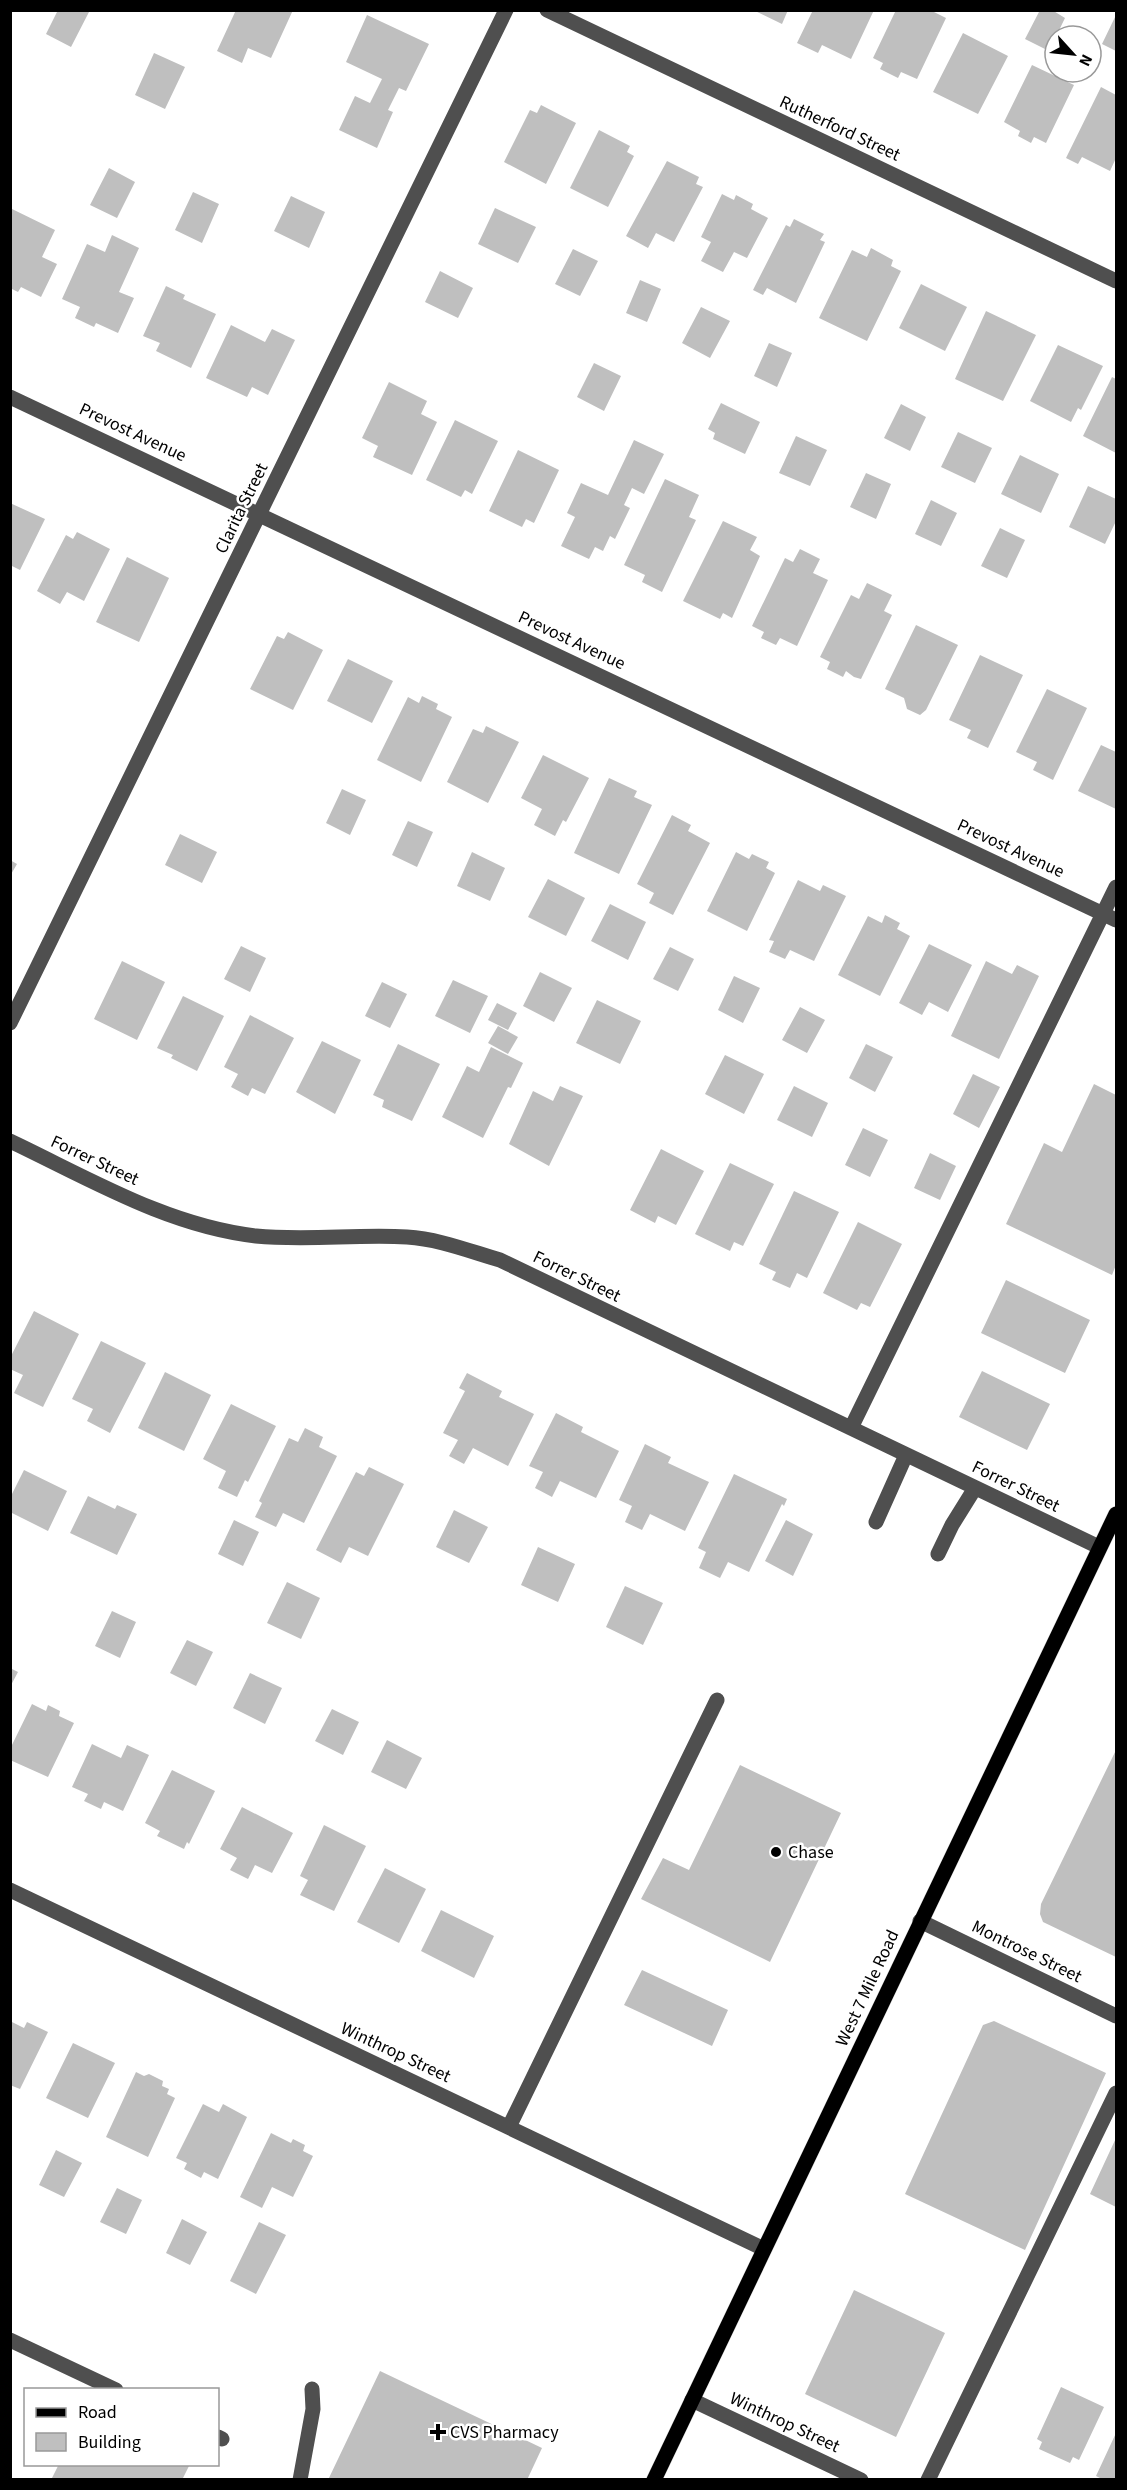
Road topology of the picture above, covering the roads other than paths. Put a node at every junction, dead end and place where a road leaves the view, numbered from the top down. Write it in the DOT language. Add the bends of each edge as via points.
graph roads {
  1 [pos="506,10"];
  2 [pos="547,10"];
  3 [pos="1116,281"];
  4 [pos="10,397"];
  5 [pos="260,514"];
  6 [pos="1116,887"];
  7 [pos="1110,916"];
  8 [pos="10,1023"];
  9 [pos="10,1142"];
  10 [pos="851,1428"];
  11 [pos="906,1455"];
  12 [pos="975,1488"];
  13 [pos="1116,1514"];
  14 [pos="876,1522"];
  15 [pos="1099,1547"];
  16 [pos="938,1554"];
  17 [pos="717,1700"];
  18 [pos="10,1890"];
  19 [pos="920,1921"];
  20 [pos="1116,2016"];
  21 [pos="1116,2093"];
  22 [pos="509,2127"];
  23 [pos="764,2248"];
  24 [pos="10,2340"];
  25 [pos="112,2388"];
  26 [pos="312,2389"];
  27 [pos="692,2400"];
  28 [pos="300,2480"];
  29 [pos="654,2480"];
  30 [pos="861,2480"];
  31 [pos="928,2480"];
  1 -- 5 [label="street, Clarita Street"];
  2 -- 3 [label="street, Rutherford Street"];
  4 -- 5 [label="street, Prevost Avenue"];
  5 -- 7 [label="street, Prevost Avenue"];
  5 -- 8 [label="street, Clarita Street"];
  6 -- 7 [label="street"];
  7 -- 10 [label="street"];
  9 -- 10 [label="street, Forrer Street" via="198,1226 258,1236 408,1237 442,1242 500,1260"];
  10 -- 11 [label="street, Forrer Street"];
  11 -- 12 [label="street, Forrer Street"];
  11 -- 14 [label="street"];
  12 -- 15 [label="street, Forrer Street"];
  12 -- 16 [label="street"];
  13 -- 15 [label="main road, West 7 Mile Road"];
  15 -- 19 [label="main road, West 7 Mile Road"];
  17 -- 22 [label="street"];
  18 -- 22 [label="street, Winthrop Street"];
  19 -- 20 [label="street, Montrose Street"];
  19 -- 23 [label="main road, West 7 Mile Road"];
  21 -- 31 [label="street"];
  22 -- 23 [label="street, Winthrop Street"];
  23 -- 27 [label="main road, West 7 Mile Road"];
  24 -- 25 [label="street"];
  26 -- 28 [label="street" via="313,2409"];
  27 -- 29 [label="main road, West 7 Mile Road"];
  27 -- 30 [label="street, Winthrop Street"];
}
